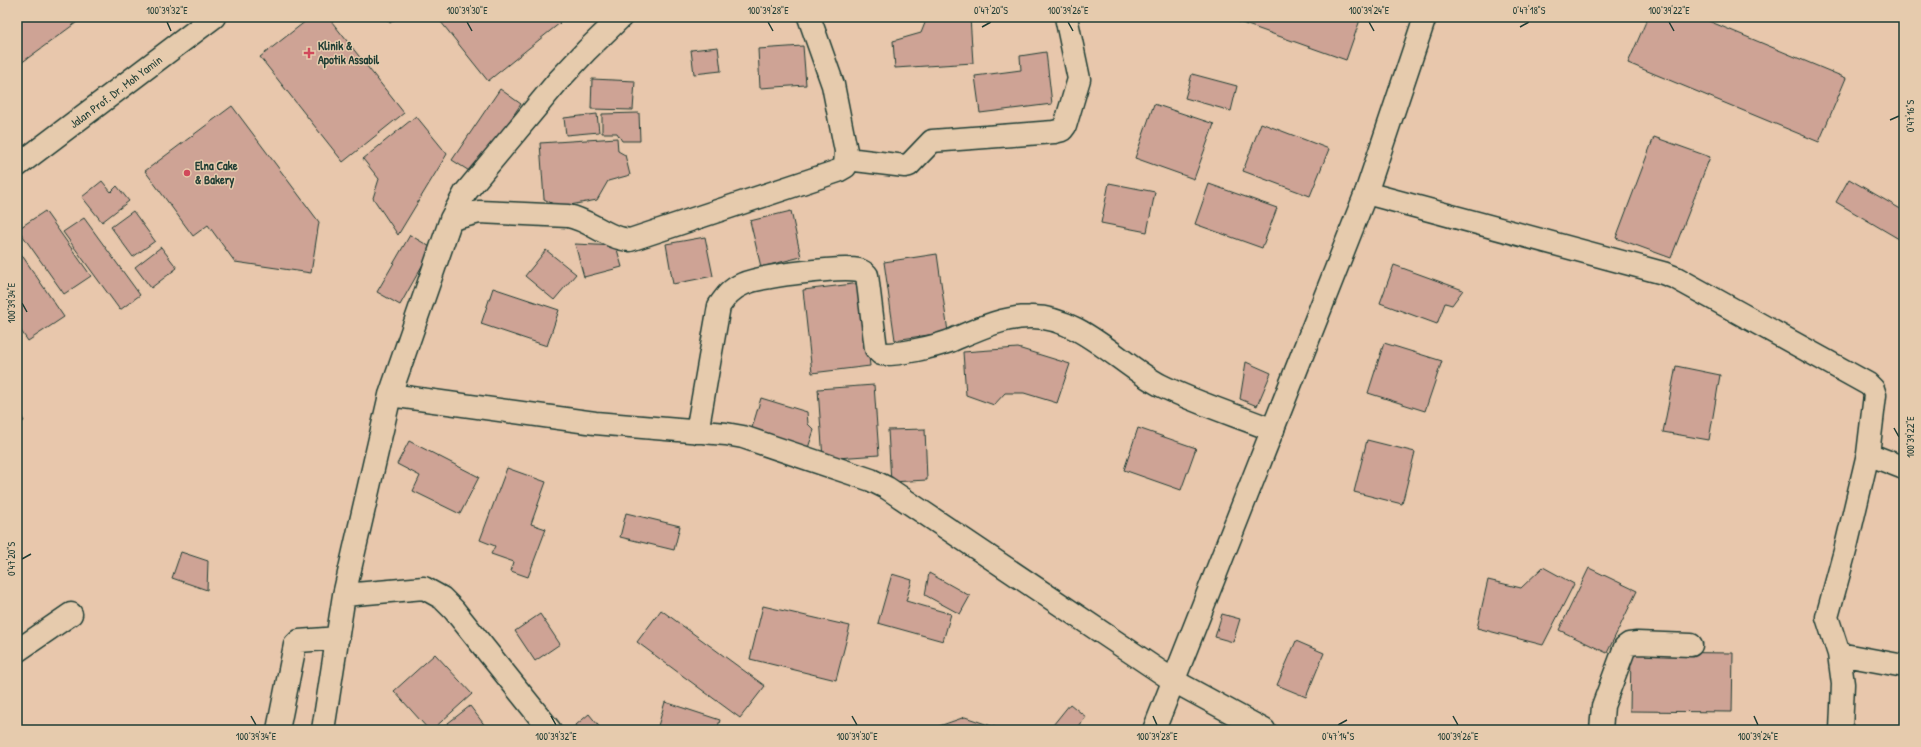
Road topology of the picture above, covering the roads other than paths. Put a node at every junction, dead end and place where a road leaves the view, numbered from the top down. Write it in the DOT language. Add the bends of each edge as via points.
graph roads {
  1 [pos="214,17"];
  2 [pos="621,17"];
  3 [pos="809,17"];
  4 [pos="1066,17"];
  5 [pos="1425,17"];
  6 [pos="847,159"];
  7 [pos="17,166"];
  8 [pos="1366,192"];
  9 [pos="451,219"];
  10 [pos="390,396"];
  11 [pos="1272,430"];
  12 [pos="697,432"];
  13 [pos="1868,454"];
  14 [pos="1904,468"];
  15 [pos="344,594"];
  16 [pos="71,614"];
  17 [pos="338,638"];
  18 [pos="1691,645"];
  19 [pos="17,651"];
  20 [pos="1839,654"];
  21 [pos="1904,666"];
  22 [pos="1174,681"];
  23 [pos="278,730"];
  24 [pos="323,730"];
  25 [pos="550,730"];
  26 [pos="1154,730"];
  27 [pos="1264,730"];
  28 [pos="1601,730"];
  29 [pos="1841,730"];
  1 -- 7 [label="street, Jalan Prof. Dr. Moh Yamin"];
  2 -- 9 [label="street" via="558,80 465,193"];
  3 -- 6 [label="street" via="833,85"];
  4 -- 6 [label="street" via="1079,79 1062,130 932,141 905,166"];
  5 -- 8 [label="street"];
  6 -- 9 [label="street" via="845,167 831,175 630,240 608,235 577,218 568,216 479,212"];
  8 -- 11 [label="street"];
  8 -- 13 [label="street" via="1676,278 1868,384 1875,395"];
  9 -- 10 [label="street"];
  10 -- 12 [label="street" via="595,423"];
  10 -- 15 [label="street"];
  11 -- 12 [label="street" via="1159,384 1074,328 1038,316 990,324 947,341 892,354 881,354 876,349 867,275 860,270 838,270 753,280 727,294 719,306"];
  11 -- 22 [label="street"];
  12 -- 22 [label="street" via="743,438 871,480 887,488"];
  13 -- 14 [label="street"];
  13 -- 20 [label="street" via="1827,617"];
  15 -- 17 [label="street"];
  15 -- 25 [label="street" via="424,588 442,598"];
  16 -- 19 [label="street"];
  17 -- 23 [label="street" via="299,641 295,645"];
  17 -- 24 [label="street"];
  18 -- 28 [label="street" via="1637,643 1625,647 1603,706"];
  20 -- 21 [label="street"];
  20 -- 29 [label="street" via="1843,684"];
  22 -- 26 [label="street"];
  22 -- 27 [label="street"];
}
